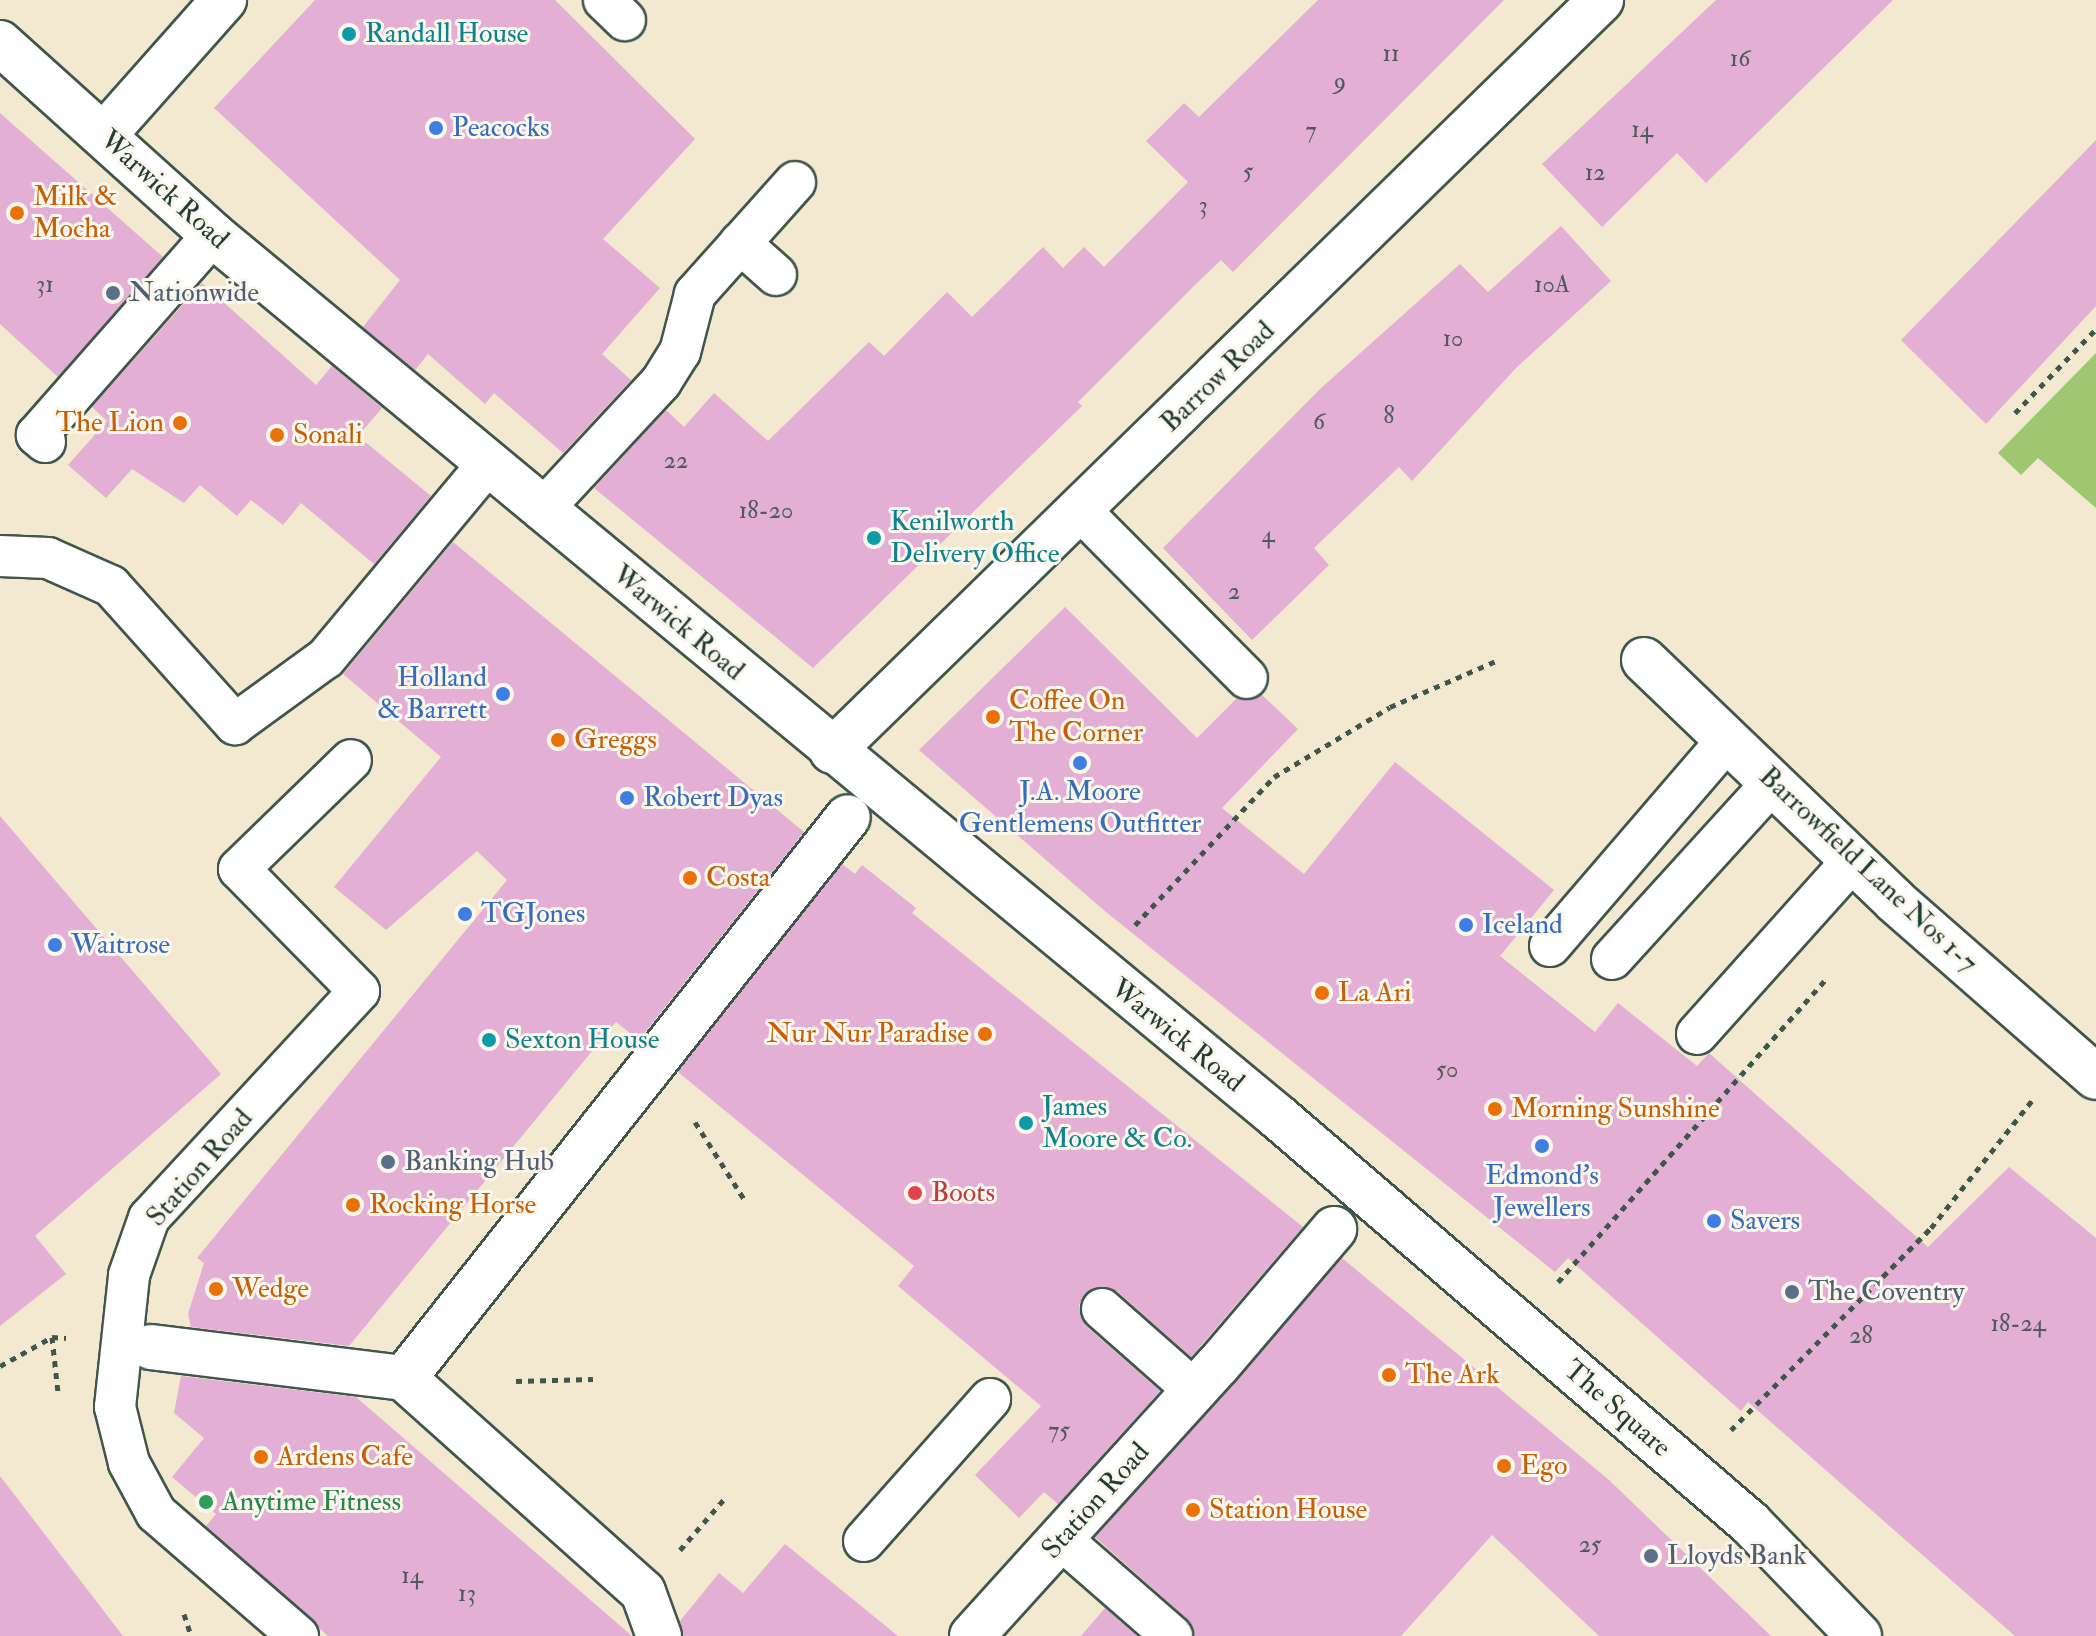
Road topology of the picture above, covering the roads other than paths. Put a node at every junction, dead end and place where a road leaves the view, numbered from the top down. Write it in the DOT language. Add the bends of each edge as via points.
graph roads {
  1 [pos="224,0"];
  2 [pos="1601,0"];
  3 [pos="5,57"];
  4 [pos="104,135"];
  5 [pos="795,182"];
  6 [pos="213,235"];
  7 [pos="740,243"];
  8 [pos="776,275"];
  9 [pos="45,442"];
  10 [pos="487,465"];
  11 [pos="1079,509"];
  12 [pos="542,510"];
  13 [pos="0,556"];
  14 [pos="1644,660"];
  15 [pos="1247,678"];
  16 [pos="1728,739"];
  17 [pos="832,751"];
  18 [pos="351,760"];
  19 [pos="1773,782"];
  20 [pos="848,817"];
  21 [pos="1853,860"];
  22 [pos="1550,946"];
  23 [pos="1612,959"];
  24 [pos="1697,1034"];
  25 [pos="2096,1077"];
  26 [pos="1365,1192"];
  27 [pos="1334,1229"];
  28 [pos="1102,1309"];
  29 [pos="151,1347"];
  30 [pos="404,1378"];
  31 [pos="1207,1378"];
  32 [pos="990,1399"];
  33 [pos="1062,1540"];
  34 [pos="864,1541"];
  35 [pos="298,1636"];
  36 [pos="659,1636"];
  37 [pos="972,1636"];
  38 [pos="1172,1636"];
  39 [pos="1859,1636"];
  1 -- 4 [label="street"];
  2 -- 11 [label="street, Barrow Road"];
  3 -- 4 [label="street, Warwick Road"];
  4 -- 6 [label="street, Warwick Road"];
  5 -- 7 [label="lane"];
  6 -- 9 [label="lane" via="37,435"];
  6 -- 10 [label="street, Warwick Road"];
  7 -- 8 [label="lane"];
  7 -- 12 [label="lane" via="695,294 680,352 661,382"];
  10 -- 12 [label="street, Warwick Road"];
  10 -- 13 [label="lane" via="326,658 235,724 111,586 48,558"];
  11 -- 15 [label="lane"];
  11 -- 17 [label="street, Barrow Road"];
  12 -- 17 [label="street, Warwick Road"];
  14 -- 16 [label="street, Barrowfield Lane Nos 1-7"];
  16 -- 19 [label="street, Barrowfield Lane Nos 1-7"];
  16 -- 22 [label="lane"];
  17 -- 26 [label="street, Warwick Road"];
  18 -- 35 [label="lane, Station Road" via="239,869 359,991 149,1218 129,1275 115,1407 129,1463 156,1513"];
  19 -- 21 [label="street, Barrowfield Lane Nos 1-7"];
  19 -- 23 [label="lane"];
  20 -- 30 [label="street"];
  21 -- 24 [label="lane"];
  21 -- 25 [label="street, Barrowfield Lane Nos 1-7"];
  26 -- 39 [label="street, The Square" via="1750,1523"];
  27 -- 31 [label="street, Station Road"];
  28 -- 31 [label="lane"];
  29 -- 30 [label="street"];
  30 -- 36 [label="street" via="643,1592"];
  31 -- 33 [label="street, Station Road"];
  32 -- 34 [label="lane"];
  33 -- 37 [label="street, Station Road"];
  33 -- 38 [label="lane"];
}
